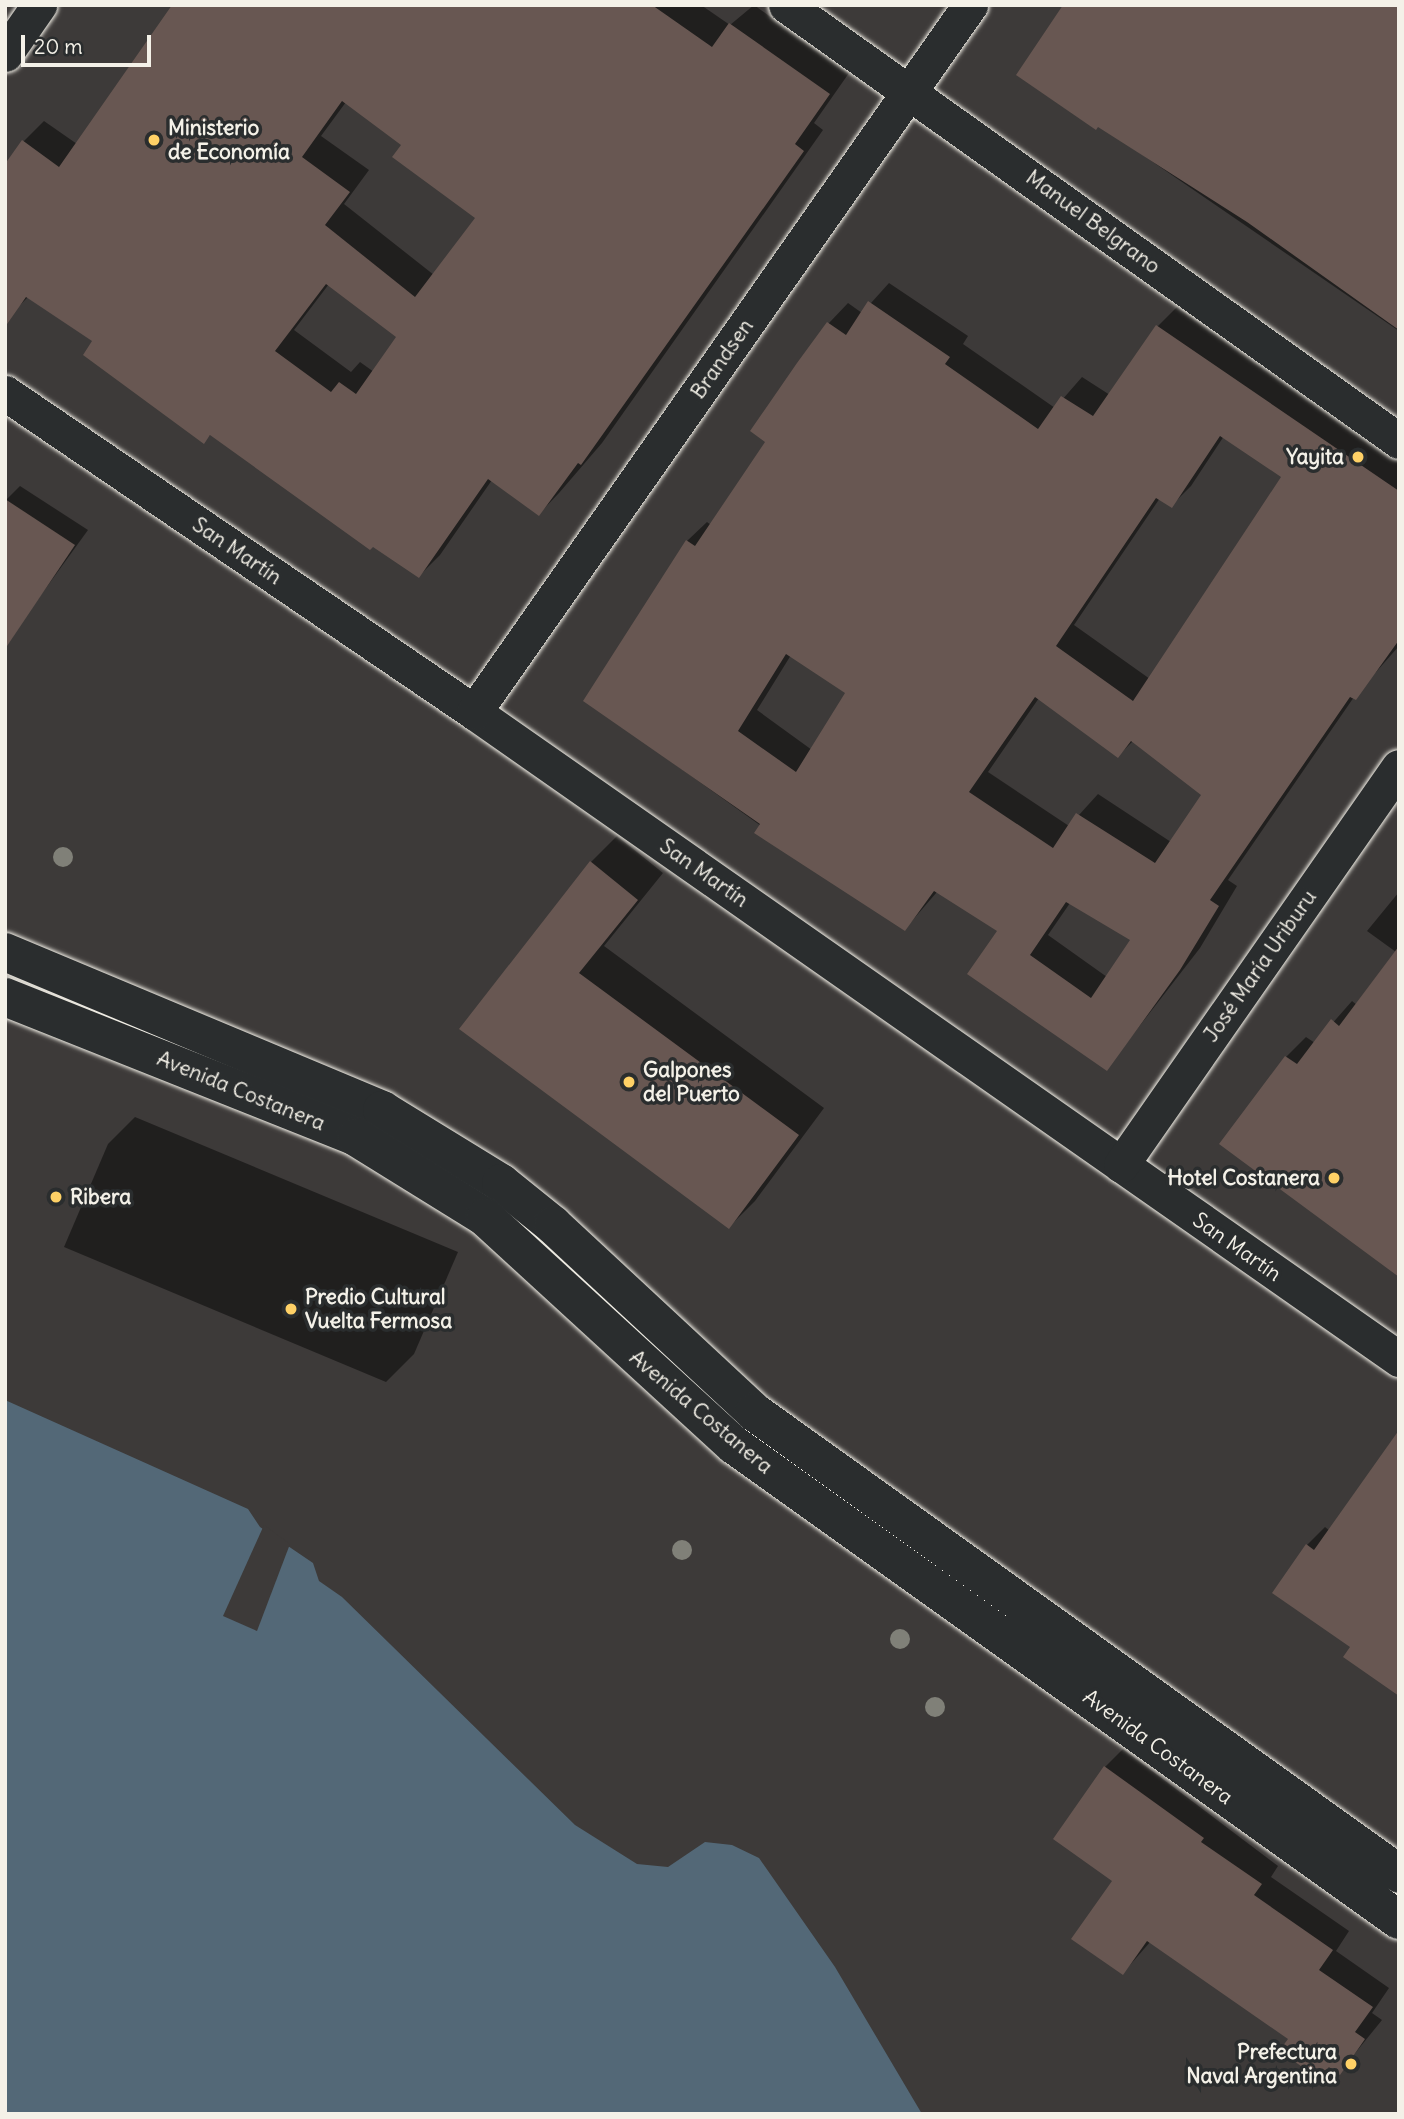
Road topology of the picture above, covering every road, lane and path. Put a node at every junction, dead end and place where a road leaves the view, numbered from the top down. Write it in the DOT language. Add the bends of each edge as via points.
graph roads {
  1 [pos="39,5"];
  2 [pos="786,5"];
  3 [pos="970,5"];
  4 [pos="5,54"];
  5 [pos="910,92"];
  6 [pos="5,393"];
  7 [pos="1399,441"];
  8 [pos="474,712"];
  9 [pos="1399,766"];
  10 [pos="5,952"];
  11 [pos="5,996"];
  12 [pos="1121,1165"];
  13 [pos="1399,1359"];
  14 [pos="1399,1874"];
  15 [pos="1399,1920"];
  1 -- 4 [label="street"];
  2 -- 5 [label="street, Manuel Belgrano"];
  3 -- 5 [label="street, Brandsen"];
  5 -- 7 [label="street, Manuel Belgrano"];
  5 -- 8 [label="street, Brandsen"];
  6 -- 8 [label="street, San Martín"];
  8 -- 12 [label="street, San Martín"];
  9 -- 12 [label="street, José María Uriburu"];
  10 -- 14 [label="main road, Avenida Costanera" via="382,1110 501,1183 553,1225 754,1412"];
  11 -- 15 [label="main road, Avenida Costanera" via="356,1137 485,1217 734,1445"];
  12 -- 13 [label="street, San Martín"];
}
